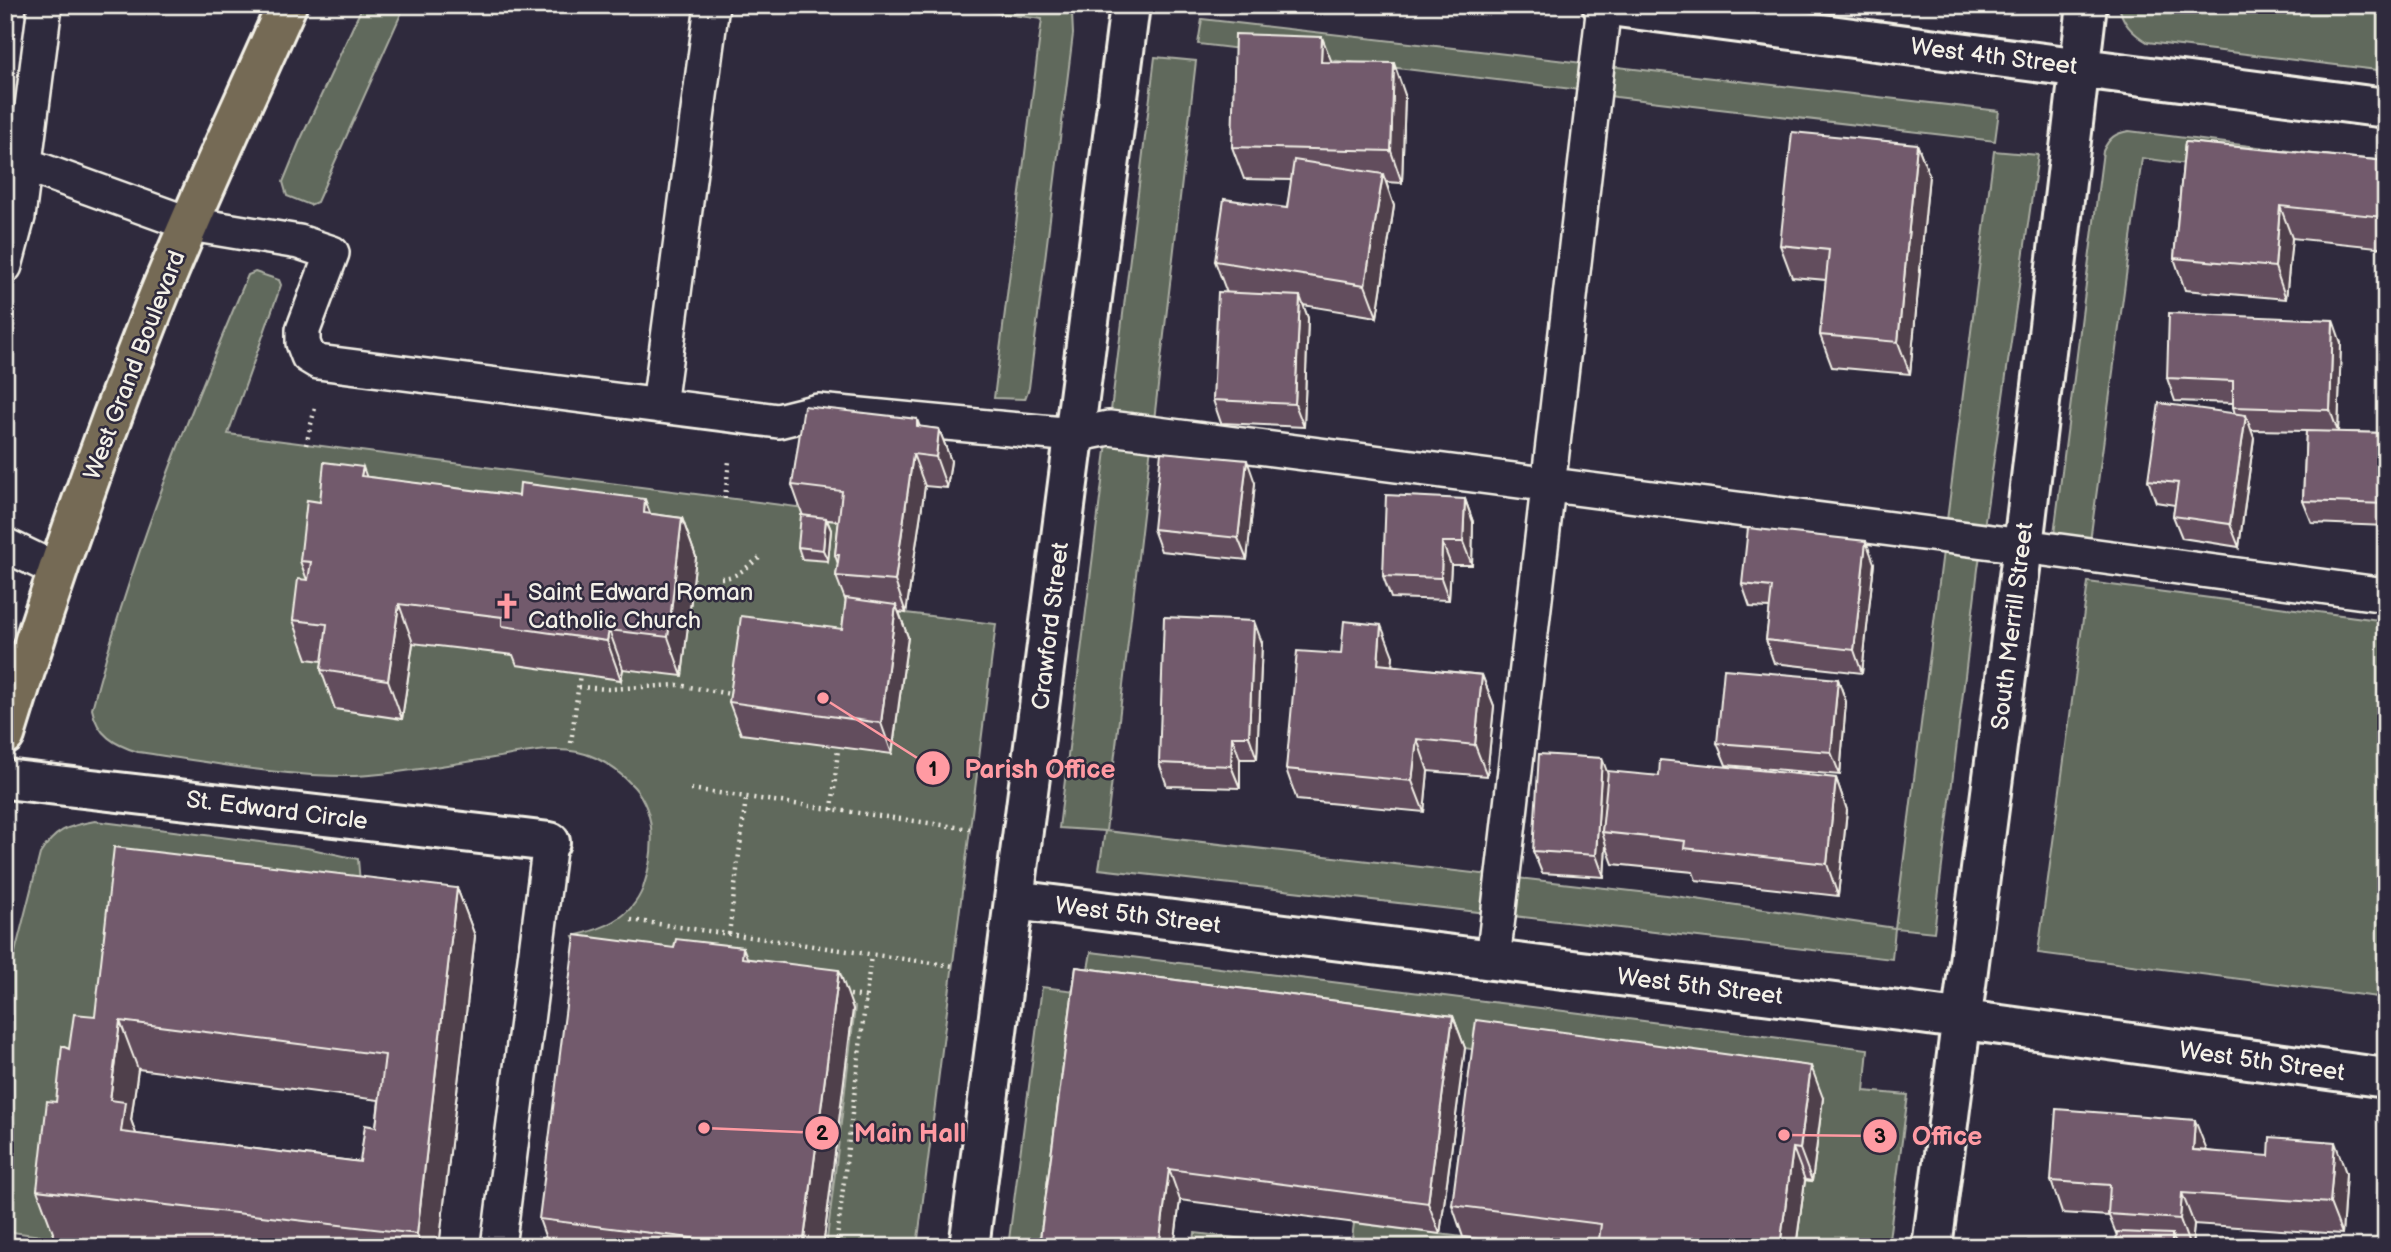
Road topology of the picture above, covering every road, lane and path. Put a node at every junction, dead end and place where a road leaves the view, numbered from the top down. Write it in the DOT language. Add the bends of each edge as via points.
graph roads {
  1 [pos="45,5"];
  2 [pos="287,5"];
  3 [pos="712,5"];
  4 [pos="1130,5"];
  5 [pos="1603,5"];
  6 [pos="2087,5"];
  7 [pos="2079,67"];
  8 [pos="2386,108"];
  9 [pos="24,164"];
  10 [pos="190,224"];
  11 [pos="5,266"];
  12 [pos="659,406"];
  13 [pos="1074,435"];
  14 [pos="1549,485"];
  15 [pos="5,545"];
  16 [pos="2023,546"];
  17 [pos="761,557"];
  18 [pos="57,570"];
  19 [pos="721,578"];
  20 [pos="2386,596"];
  21 [pos="580,674"];
  22 [pos="579,687"];
  23 [pos="744,697"];
  24 [pos="5,734"];
  25 [pos="571,743"];
  26 [pos="838,749"];
  27 [pos="5,779"];
  28 [pos="691,789"];
  29 [pos="746,798"];
  30 [pos="832,810"];
  31 [pos="970,829"];
  32 [pos="550,842"];
  33 [pos="1014,900"];
  34 [pos="631,920"];
  35 [pos="729,934"];
  36 [pos="871,955"];
  37 [pos="1493,960"];
  38 [pos="953,966"];
  39 [pos="841,994"];
  40 [pos="866,997"];
  41 [pos="1962,1019"];
  42 [pos="2386,1078"];
  43 [pos="498,1247"];
  44 [pos="836,1247"];
  45 [pos="969,1247"];
  46 [pos="1933,1247"];
  1 -- 9 [label="lane"];
  2 -- 10 [label="main road, West Grand Boulevard"];
  3 -- 12 [label="lane"];
  4 -- 13 [label="street, Crawford Street"];
  5 -- 7 [label="street, West 4th Street"];
  5 -- 14 [label="lane"];
  6 -- 7 [label="street, South Merrill Street"];
  7 -- 8 [label="street, West 4th Street"];
  7 -- 16 [label="street, South Merrill Street"];
  9 -- 10 [label="lane"];
  9 -- 11 [label="lane" via="18,217"];
  10 -- 12 [label="lane" via="299,242 332,253 303,330 308,356 318,362"];
  10 -- 18 [label="main road, West Grand Boulevard" via="115,408"];
  12 -- 13 [label="lane" via="778,421 818,411"];
  13 -- 14 [label="lane" via="1109,428"];
  13 -- 33 [label="street, Crawford Street"];
  14 -- 16 [label="lane"];
  14 -- 37 [label="lane"];
  15 -- 18 [label="lane"];
  16 -- 20 [label="lane"];
  16 -- 41 [label="street, South Merrill Street"];
  17 -- 19 [label="path" via="731,578"];
  18 -- 24 [label="main road, West Grand Boulevard"];
  21 -- 22 [label="path"];
  22 -- 23 [label="path" via="678,685"];
  22 -- 25 [label="path"];
  26 -- 30 [label="path"];
  27 -- 32 [label="street, St. Edward Circle"];
  28 -- 29 [label="path"];
  29 -- 30 [label="path"];
  29 -- 35 [label="path"];
  30 -- 31 [label="path"];
  32 -- 43 [label="lane"];
  33 -- 37 [label="street, West 5th Street"];
  33 -- 45 [label="street, Crawford Street"];
  34 -- 35 [label="path"];
  35 -- 36 [label="path"];
  36 -- 38 [label="path"];
  36 -- 40 [label="path"];
  37 -- 41 [label="street, West 5th Street"];
  39 -- 40 [label="path"];
  40 -- 44 [label="path"];
  41 -- 42 [label="street, West 5th Street"];
  41 -- 46 [label="street, South Merrill Street"];
}
